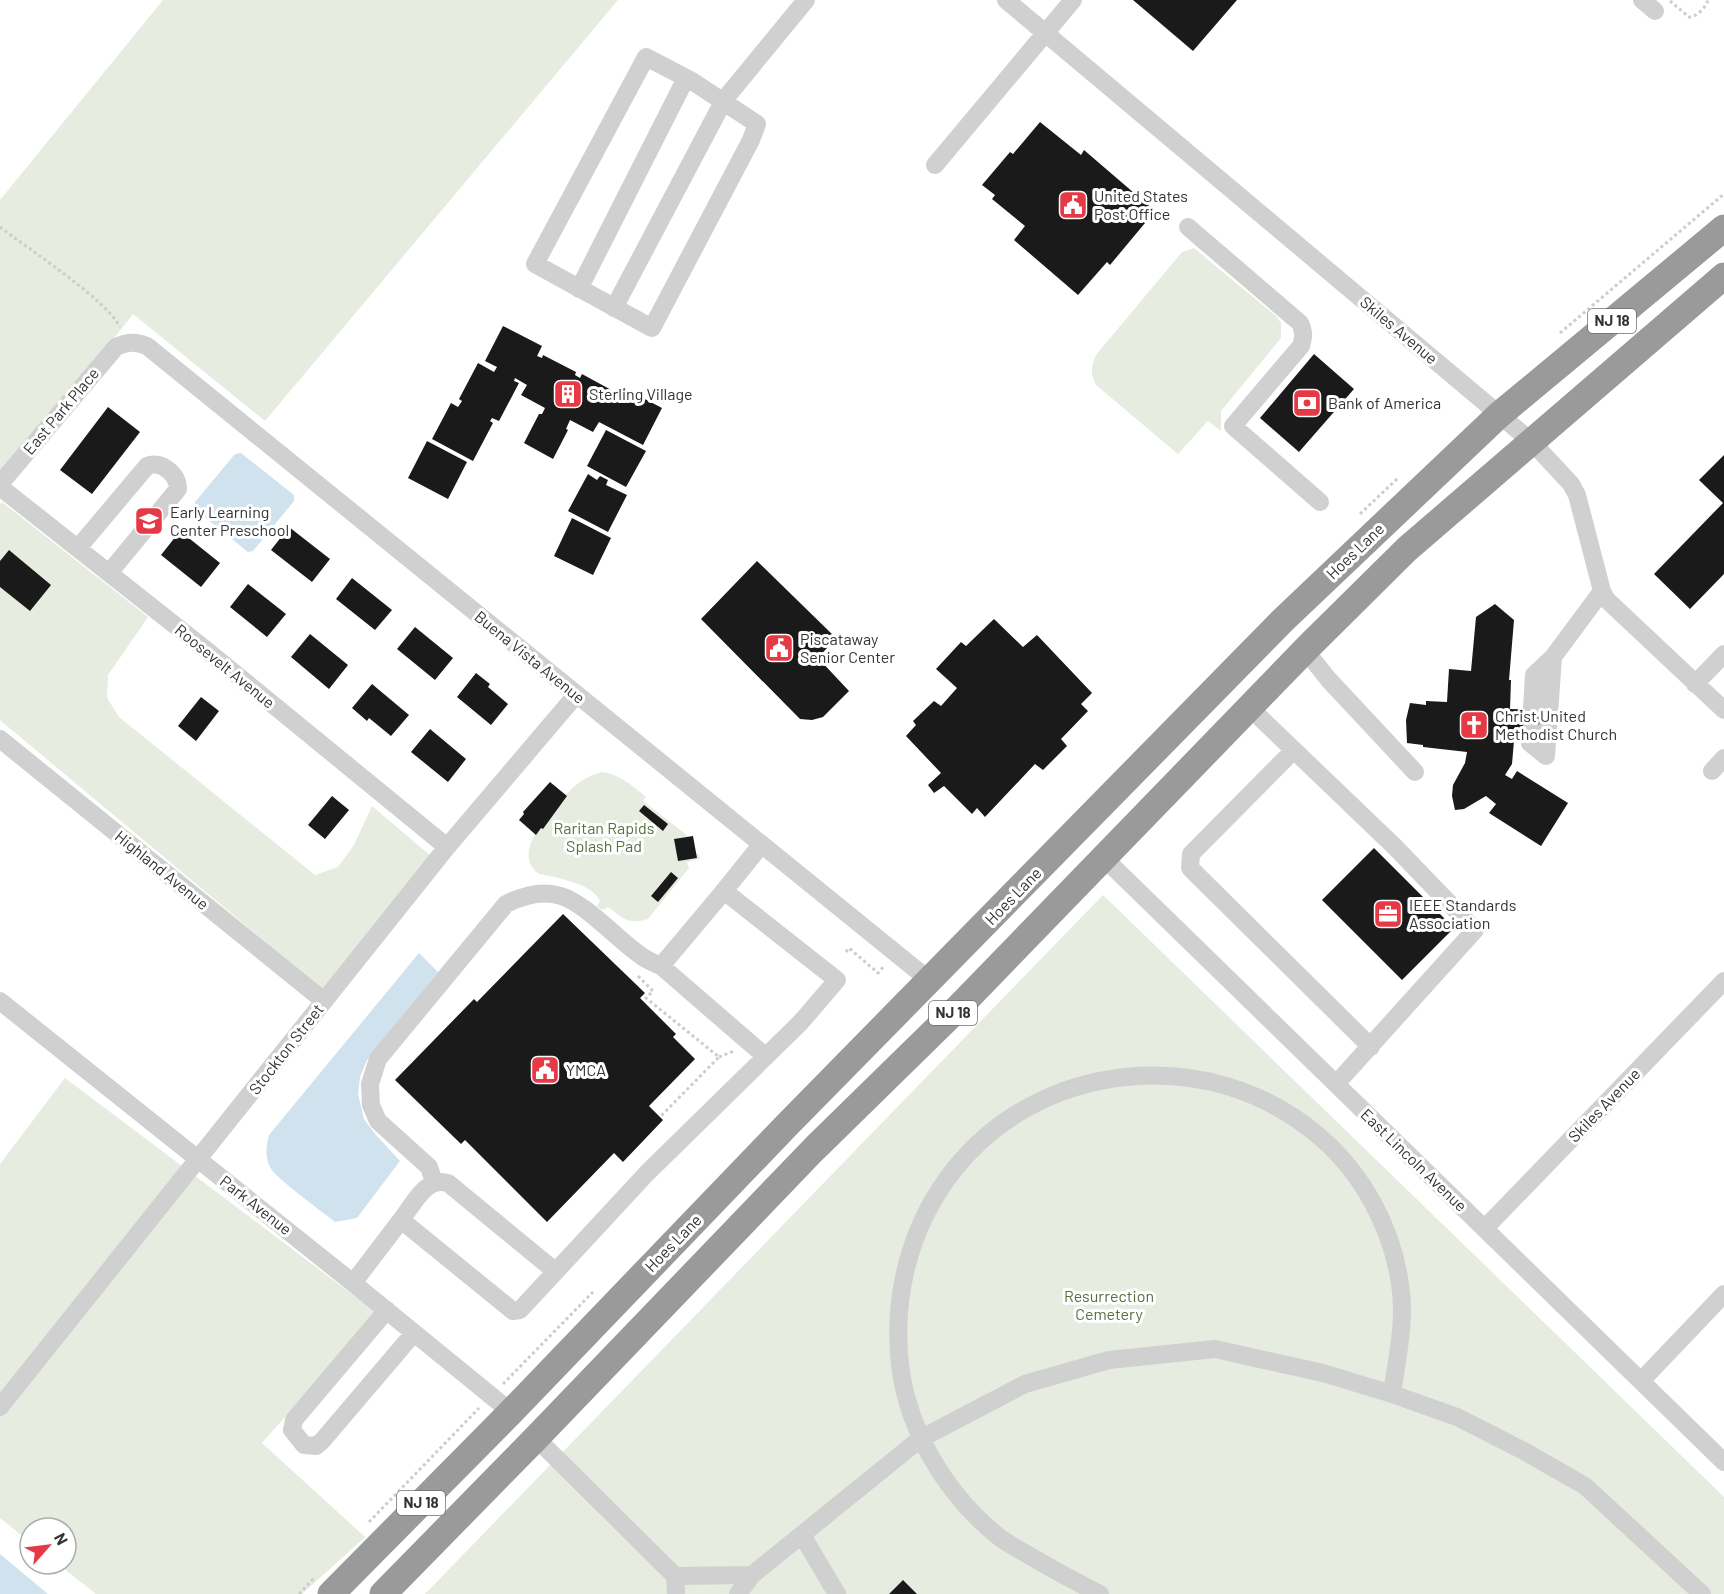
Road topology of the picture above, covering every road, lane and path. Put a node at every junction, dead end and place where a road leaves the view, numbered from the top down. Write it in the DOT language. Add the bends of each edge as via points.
graph roads {
  1 [pos="806,0"];
  2 [pos="1006,0"];
  3 [pos="1073,0"];
  4 [pos="1708,0"];
  5 [pos="1655,4"];
  6 [pos="1045,33"];
  7 [pos="686,78"];
  8 [pos="724,100"];
  9 [pos="934,165"];
  10 [pos="1724,194"];
  11 [pos="0,227"];
  12 [pos="1188,227"];
  13 [pos="1724,228"];
  14 [pos="1724,276"];
  15 [pos="579,288"];
  16 [pos="614,308"];
  17 [pos="1560,333"];
  18 [pos="127,342"];
  19 [pos="1499,415"];
  20 [pos="1532,442"];
  21 [pos="0,486"];
  22 [pos="1320,501"];
  23 [pos="78,548"];
  24 [pos="110,573"];
  25 [pos="1602,591"];
  26 [pos="1305,650"];
  27 [pos="1724,654"];
  28 [pos="1553,657"];
  29 [pos="1695,684"];
  30 [pos="576,695"];
  31 [pos="1250,708"];
  32 [pos="1532,710"];
  33 [pos="1724,710"];
  34 [pos="1531,729"];
  35 [pos="0,739"];
  36 [pos="1294,750"];
  37 [pos="1415,772"];
  38 [pos="761,845"];
  39 [pos="447,848"];
  40 [pos="1104,858"];
  41 [pos="724,891"];
  42 [pos="846,952"];
  43 [pos="885,965"];
  44 [pos="661,966"];
  45 [pos="638,976"];
  46 [pos="929,980"];
  47 [pos="1724,981"];
  48 [pos="0,1001"];
  49 [pos="324,1001"];
  50 [pos="1371,1047"];
  51 [pos="736,1050"];
  52 [pos="765,1056"];
  53 [pos="719,1057"];
  54 [pos="1336,1084"];
  55 [pos="660,1117"];
  56 [pos="199,1160"];
  57 [pos="434,1182"];
  58 [pos="401,1220"];
  59 [pos="1485,1228"];
  60 [pos="555,1271"];
  61 [pos="353,1282"];
  62 [pos="1724,1294"];
  63 [pos="387,1310"];
  64 [pos="414,1333"];
  65 [pos="1641,1381"];
  66 [pos="1392,1394"];
  67 [pos="0,1407"];
  68 [pos="511,1412"];
  69 [pos="536,1438"];
  70 [pos="920,1439"];
  71 [pos="1724,1462"];
  72 [pos="802,1535"];
  73 [pos="752,1575"];
  74 [pos="676,1585"];
  75 [pos="331,1594"];
  76 [pos="383,1594"];
  77 [pos="738,1594"];
  78 [pos="837,1594"];
  79 [pos="1100,1594"];
  80 [pos="1702,1594"];
  1 -- 8 [label="street"];
  2 -- 6 [label="street, Skiles Avenue"];
  3 -- 6 [label="street"];
  4 -- 5 [label="path" via="1707,6 1693,17"];
  6 -- 9 [label="street"];
  6 -- 19 [label="street, Skiles Avenue"];
  7 -- 8 [label="street"];
  7 -- 15 [label="street"];
  7 -- 15 [label="street" via="646,57 535,264"];
  8 -- 16 [label="street"];
  8 -- 16 [label="street" via="757,124 695,248 652,328"];
  10 -- 17 [label="path"];
  11 -- 18 [label="path" via="103,307 116,319"];
  12 -- 22 [label="street" via="1300,323 1304,338 1301,346 1233,426"];
  13 -- 19 [label="highway, Hoes Lane / NJ 18"];
  14 -- 20 [label="highway, NJ 18"];
  15 -- 16 [label="street"];
  18 -- 21 [label="street, East Park Place" via="109,354"];
  18 -- 30 [label="street, Buena Vista Avenue" via="147,346"];
  19 -- 20 [label="street, Skiles Avenue"];
  19 -- 46 [label="highway, Hoes Lane / NJ 18" via="1282,621"];
  20 -- 25 [label="street, Skiles Avenue" via="1571,484"];
  20 -- 26 [label="highway, NJ 18" via="1407,549"];
  21 -- 23 [label="street, Roosevelt Avenue"];
  23 -- 24 [label="street, Roosevelt Avenue"];
  23 -- 24 [label="street" via="147,466 159,465 171,473 178,489"];
  24 -- 39 [label="street, Roosevelt Avenue"];
  25 -- 28 [label="street"];
  25 -- 29 [label="street, Skiles Avenue" via="1613,607"];
  26 -- 31 [label="highway, NJ 18"];
  26 -- 37 [label="street"];
  27 -- 29 [label="street"];
  28 -- 32 [label="street" via="1534,675"];
  28 -- 34 [label="street" via="1546,756 1530,742"];
  29 -- 33 [label="street, Skiles Avenue"];
  30 -- 38 [label="street, Buena Vista Avenue"];
  30 -- 39 [label="street, Stockton Street"];
  31 -- 36 [label="street"];
  31 -- 40 [label="highway, NJ 18"];
  35 -- 49 [label="street, Highland Avenue"];
  36 -- 50 [label="street" via="1476,930"];
  36 -- 50 [label="street" via="1191,854 1190,868"];
  38 -- 41 [label="street"];
  38 -- 46 [label="street, Buena Vista Avenue"];
  39 -- 49 [label="street, Stockton Street"];
  40 -- 54 [label="street, East Lincoln Avenue"];
  40 -- 69 [label="highway, NJ 18" via="814,1149"];
  41 -- 44 [label="street"];
  41 -- 52 [label="street" via="837,980"];
  42 -- 43 [label="path" via="849,948 878,973"];
  44 -- 52 [label="street"];
  44 -- 57 [label="street" via="642,957 584,909 562,896 539,893 506,904 378,1059 370,1084 371,1105 378,1121 429,1167"];
  45 -- 53 [label="path" via="653,991 646,998"];
  46 -- 68 [label="highway, Hoes Lane / NJ 18"];
  47 -- 59 [label="street, Skiles Avenue"];
  48 -- 56 [label="street, Park Avenue"];
  49 -- 56 [label="street, Stockton Street"];
  50 -- 54 [label="street"];
  51 -- 53 [label="path"];
  52 -- 60 [label="street"];
  53 -- 55 [label="path"];
  54 -- 59 [label="street, East Lincoln Avenue"];
  56 -- 61 [label="street, Park Avenue"];
  56 -- 67 [label="street, Stockton Street"];
  57 -- 58 [label="street"];
  57 -- 60 [label="street" via="448,1183"];
  58 -- 60 [label="street" via="513,1311 520,1310"];
  58 -- 61 [label="street"];
  59 -- 65 [label="street, East Lincoln Avenue"];
  61 -- 63 [label="street, Park Avenue"];
  62 -- 65 [label="street"];
  63 -- 64 [label="street, Park Avenue"];
  63 -- 64 [label="street" via="294,1420 292,1430 304,1445 316,1446 322,1441"];
  64 -- 68 [label="street, Park Avenue"];
  65 -- 71 [label="street, East Lincoln Avenue"];
  66 -- 70 [label="street" via="1323,1373 1215,1350 1120,1358 1025,1384"];
  66 -- 70 [label="street" via="1403,1308 1396,1261 1389,1238 1358,1179 1341,1156 1315,1133 1265,1100 1217,1082 1147,1075 1077,1087 1020,1111 982,1139 942,1184 911,1247 898,1314 899,1364"];
  66 -- 80 [label="street" via="1457,1417 1585,1486"];
  68 -- 75 [label="highway, Hoes Lane / NJ 18"];
  69 -- 74 [label="street"];
  69 -- 76 [label="highway, NJ 18"];
  70 -- 72 [label="street"];
  70 -- 79 [label="street" via="956,1496 1000,1538"];
  72 -- 73 [label="street"];
  72 -- 78 [label="street"];
  73 -- 74 [label="street"];
  73 -- 77 [label="street"];
}
